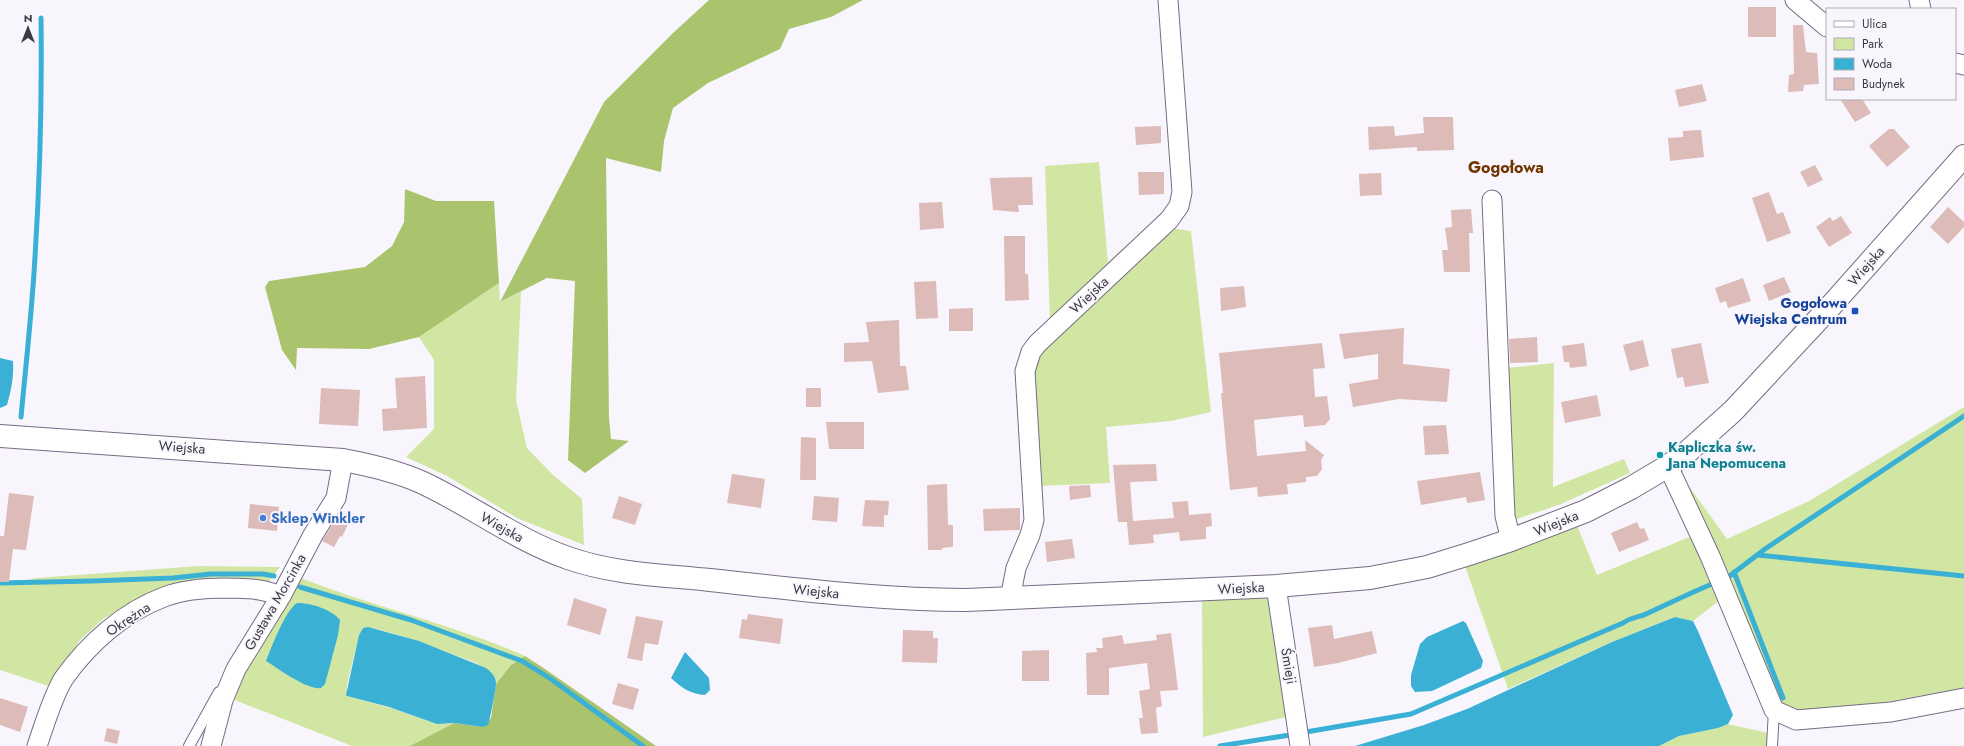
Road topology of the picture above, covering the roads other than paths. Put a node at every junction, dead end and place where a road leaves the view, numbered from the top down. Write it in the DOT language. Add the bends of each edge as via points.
graph roads {
  1 [pos="1168,0"];
  2 [pos="1795,0"];
  3 [pos="1826,27"];
  4 [pos="1964,156"];
  5 [pos="1492,200"];
  6 [pos="0,436"];
  7 [pos="343,460"];
  8 [pos="1668,466"];
  9 [pos="1511,540"];
  10 [pos="1276,586"];
  11 [pos="281,596"];
  12 [pos="1010,599"];
  13 [pos="232,678"];
  14 [pos="1964,698"];
  15 [pos="1774,710"];
  16 [pos="37,746"];
  17 [pos="188,746"];
  18 [pos="211,746"];
  19 [pos="1300,746"];
  20 [pos="1772,746"];
  1 -- 12 [label="street, Wiejska" via="1181,171 1180,201 1176,212 1169,220 1030,352 1025,371 1034,520 1014,572"];
  2 -- 3 [label="street"];
  4 -- 8 [label="street, Wiejska" via="1824,314 1733,411"];
  5 -- 9 [label="street" via="1505,516"];
  6 -- 7 [label="street, Wiejska"];
  7 -- 11 [label="street, Gustawa Morcinka" via="336,498 313,534"];
  7 -- 12 [label="street, Wiejska" via="384,468 407,476 536,545 589,564 640,572 880,598"];
  8 -- 9 [label="street, Wiejska" via="1600,504"];
  8 -- 15 [label="street" via="1710,556"];
  9 -- 10 [label="street, Wiejska" via="1448,561 1389,575 1360,580"];
  10 -- 12 [label="street, Wiejska"];
  10 -- 19 [label="street, Śmieji"];
  11 -- 13 [label="street, Gustawa Morcinka"];
  11 -- 16 [label="street, Okrężna" via="262,589 202,588 165,596 137,610 88,647 63,680"];
  13 -- 17 [label="lane" via="210,707"];
  13 -- 18 [label="street, Gustawa Morcinka" via="222,700"];
  14 -- 15 [label="street" via="1891,712 1796,720"];
  15 -- 20 [label="lane"];
}
